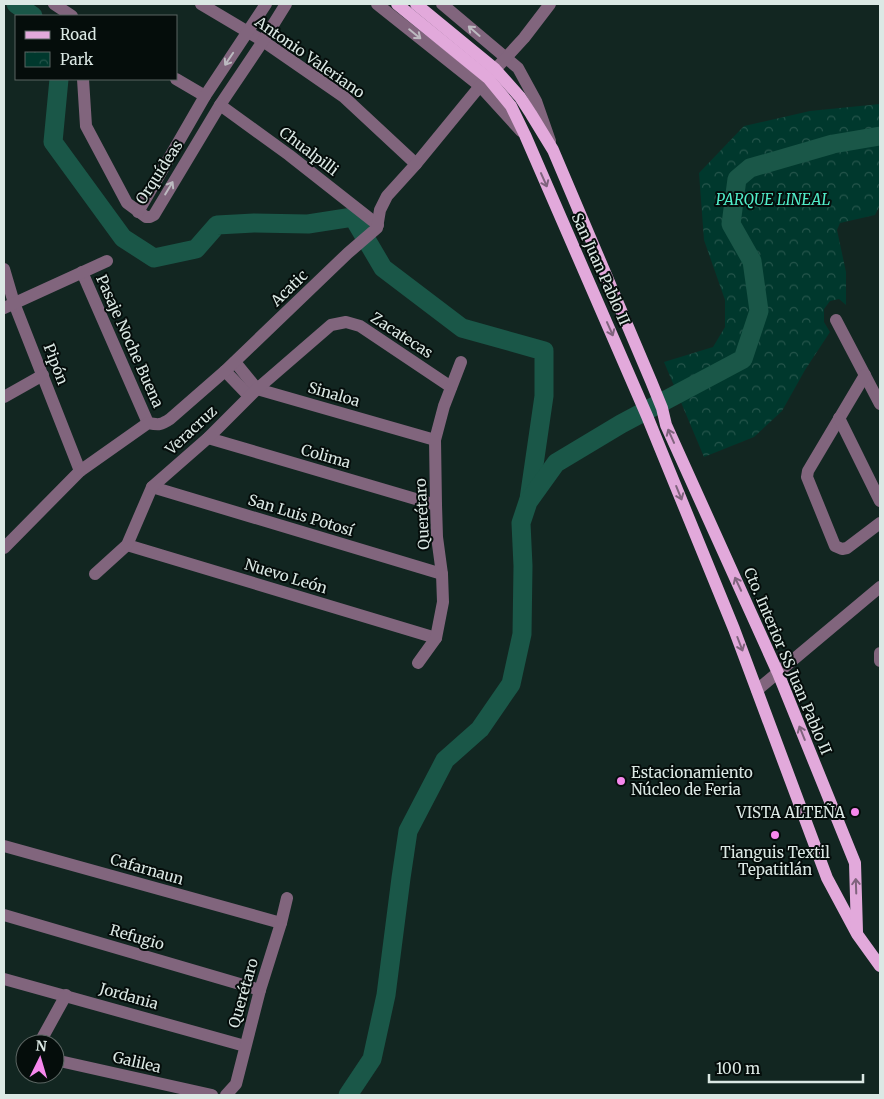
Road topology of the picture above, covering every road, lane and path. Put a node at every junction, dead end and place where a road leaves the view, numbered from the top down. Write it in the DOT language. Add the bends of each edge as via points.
graph roads {
  1 [pos="54,4"];
  2 [pos="201,4"];
  3 [pos="266,4"];
  4 [pos="286,4"];
  5 [pos="377,4"];
  6 [pos="396,4"];
  7 [pos="416,4"];
  8 [pos="442,4"];
  9 [pos="550,4"];
  10 [pos="70,15"];
  11 [pos="247,32"];
  12 [pos="263,41"];
  13 [pos="505,58"];
  14 [pos="488,78"];
  15 [pos="83,80"];
  16 [pos="178,80"];
  17 [pos="205,96"];
  18 [pos="220,105"];
  19 [pos="544,123"];
  20 [pos="553,150"];
  21 [pos="416,164"];
  22 [pos="138,212"];
  23 [pos="378,227"];
  24 [pos="107,261"];
  25 [pos="4,269"];
  26 [pos="82,272"];
  27 [pos="9,305"];
  28 [pos="836,320"];
  29 [pos="331,325"];
  30 [pos="235,362"];
  31 [pos="461,362"];
  32 [pos="225,372"];
  33 [pos="43,375"];
  34 [pos="865,375"];
  35 [pos="451,387"];
  36 [pos="253,392"];
  37 [pos="4,397"];
  38 [pos="880,404"];
  39 [pos="662,408"];
  40 [pos="839,418"];
  41 [pos="148,423"];
  42 [pos="208,438"];
  43 [pos="436,440"];
  44 [pos="80,471"];
  45 [pos="152,487"];
  46 [pos="880,502"];
  47 [pos="436,505"];
  48 [pos="880,523"];
  49 [pos="127,544"];
  50 [pos="4,548"];
  51 [pos="95,574"];
  52 [pos="442,574"];
  53 [pos="880,587"];
  54 [pos="436,638"];
  55 [pos="880,653"];
  56 [pos="880,661"];
  57 [pos="418,664"];
  58 [pos="778,673"];
  59 [pos="757,690"];
  60 [pos="4,846"];
  61 [pos="287,898"];
  62 [pos="4,915"];
  63 [pos="281,923"];
  64 [pos="857,934"];
  65 [pos="880,966"];
  66 [pos="4,979"];
  67 [pos="260,990"];
  68 [pos="66,995"];
  69 [pos="45,1034"];
  70 [pos="245,1046"];
  71 [pos="65,1062"];
  72 [pos="212,1095"];
  73 [pos="226,1095"];
  1 -- 10 [label="street"];
  2 -- 11 [label="street, Antonio Valeriano"];
  3 -- 11 [label="street, Orquídeas"];
  4 -- 12 [label="street, Orquídeas"];
  5 -- 14 [label="street, San Juan Pablo II, one-way"];
  6 -- 14 [label="main road, San Juan Pablo II"];
  7 -- 14 [label="main road, San Juan Pablo II"];
  13 -- 8 [label="street, San Juan Pablo II, one-way"];
  9 -- 13 [label="street"];
  11 -- 12 [label="street, Antonio Valeriano"];
  11 -- 17 [label="street, Orquídeas, one-way"];
  12 -- 18 [label="street, Orquídeas"];
  12 -- 21 [label="street, Antonio Valeriano" via="344,97"];
  13 -- 14 [label="street"];
  13 -- 19 [label="street, San Juan Pablo II" via="518,68 525,79"];
  14 -- 19 [label="street" via="513,75 536,104"];
  14 -- 20 [label="main road, San Juan Pablo II" via="520,96"];
  14 -- 21 [label="street"];
  14 -- 59 [label="main road, San Juan Pablo II, one-way" via="510,106 525,135 635,387"];
  15 -- 22 [label="street" via="86,126 127,203"];
  16 -- 17 [label="street"];
  17 -- 22 [label="street, Orquídeas"];
  22 -- 18 [label="street, Orquídeas, one-way" via="146,217 154,214"];
  18 -- 23 [label="street, Chualpilli" via="289,155"];
  19 -- 20 [label="street, San Juan Pablo II"];
  20 -- 39 [label="main road, San Juan Pablo II"];
  21 -- 23 [label="street" via="387,196 380,210"];
  23 -- 30 [label="street, Acatic"];
  24 -- 26 [label="street"];
  25 -- 27 [label="street, Pipón"];
  26 -- 27 [label="street"];
  26 -- 41 [label="street, Pasaje Noche Buena"];
  27 -- 33 [label="street, Pipón"];
  28 -- 34 [label="street"];
  29 -- 35 [label="street, Zacatecas" via="346,322 360,326"];
  29 -- 36 [label="street, Veracruz"];
  30 -- 32 [label="street, Acatic"];
  30 -- 36 [label="street"];
  31 -- 35 [label="street, Querétaro"];
  32 -- 36 [label="street, Sinaloa"];
  32 -- 41 [label="street, Acatic" via="170,419 157,425"];
  33 -- 37 [label="street"];
  33 -- 44 [label="street, Pipón"];
  34 -- 38 [label="street"];
  34 -- 40 [label="street"];
  35 -- 43 [label="street, Querétaro"];
  36 -- 42 [label="street, Veracruz"];
  36 -- 43 [label="street, Sinaloa"];
  58 -- 39 [label="main road, Cto. Interior SS Juan Pablo II, one-way" via="669,433"];
  40 -- 46 [label="street"];
  40 -- 48 [label="street" via="807,478 835,546 848,548"];
  41 -- 44 [label="street, Acatic"];
  42 -- 45 [label="street, Veracruz"];
  42 -- 47 [label="street, Colima"];
  43 -- 47 [label="street, Querétaro"];
  44 -- 50 [label="street, Acatic"];
  45 -- 49 [label="street, Veracruz"];
  45 -- 52 [label="street, San Luis Potosí"];
  47 -- 52 [label="street, Querétaro"];
  49 -- 51 [label="street, Veracruz"];
  49 -- 54 [label="street, Nuevo León"];
  52 -- 54 [label="street, Querétaro" via="443,602"];
  53 -- 58 [label="street"];
  54 -- 57 [label="street, Querétaro"];
  55 -- 56 [label="street"];
  58 -- 59 [label="street"];
  64 -- 58 [label="main road, Cto. Interior SS Juan Pablo II, one-way" via="855,863"];
  59 -- 64 [label="main road" via="827,878"];
  60 -- 63 [label="street, Cafarnaun"];
  61 -- 63 [label="street, Querétaro"];
  62 -- 67 [label="street, Refugio"];
  63 -- 67 [label="street, Querétaro"];
  64 -- 65 [label="main road"];
  66 -- 68 [label="street, Jordania"];
  67 -- 70 [label="street, Querétaro"];
  68 -- 69 [label="street"];
  68 -- 70 [label="street, Jordania"];
  70 -- 73 [label="street, Querétaro" via="236,1084"];
  71 -- 72 [label="street, Galilea"];
}
